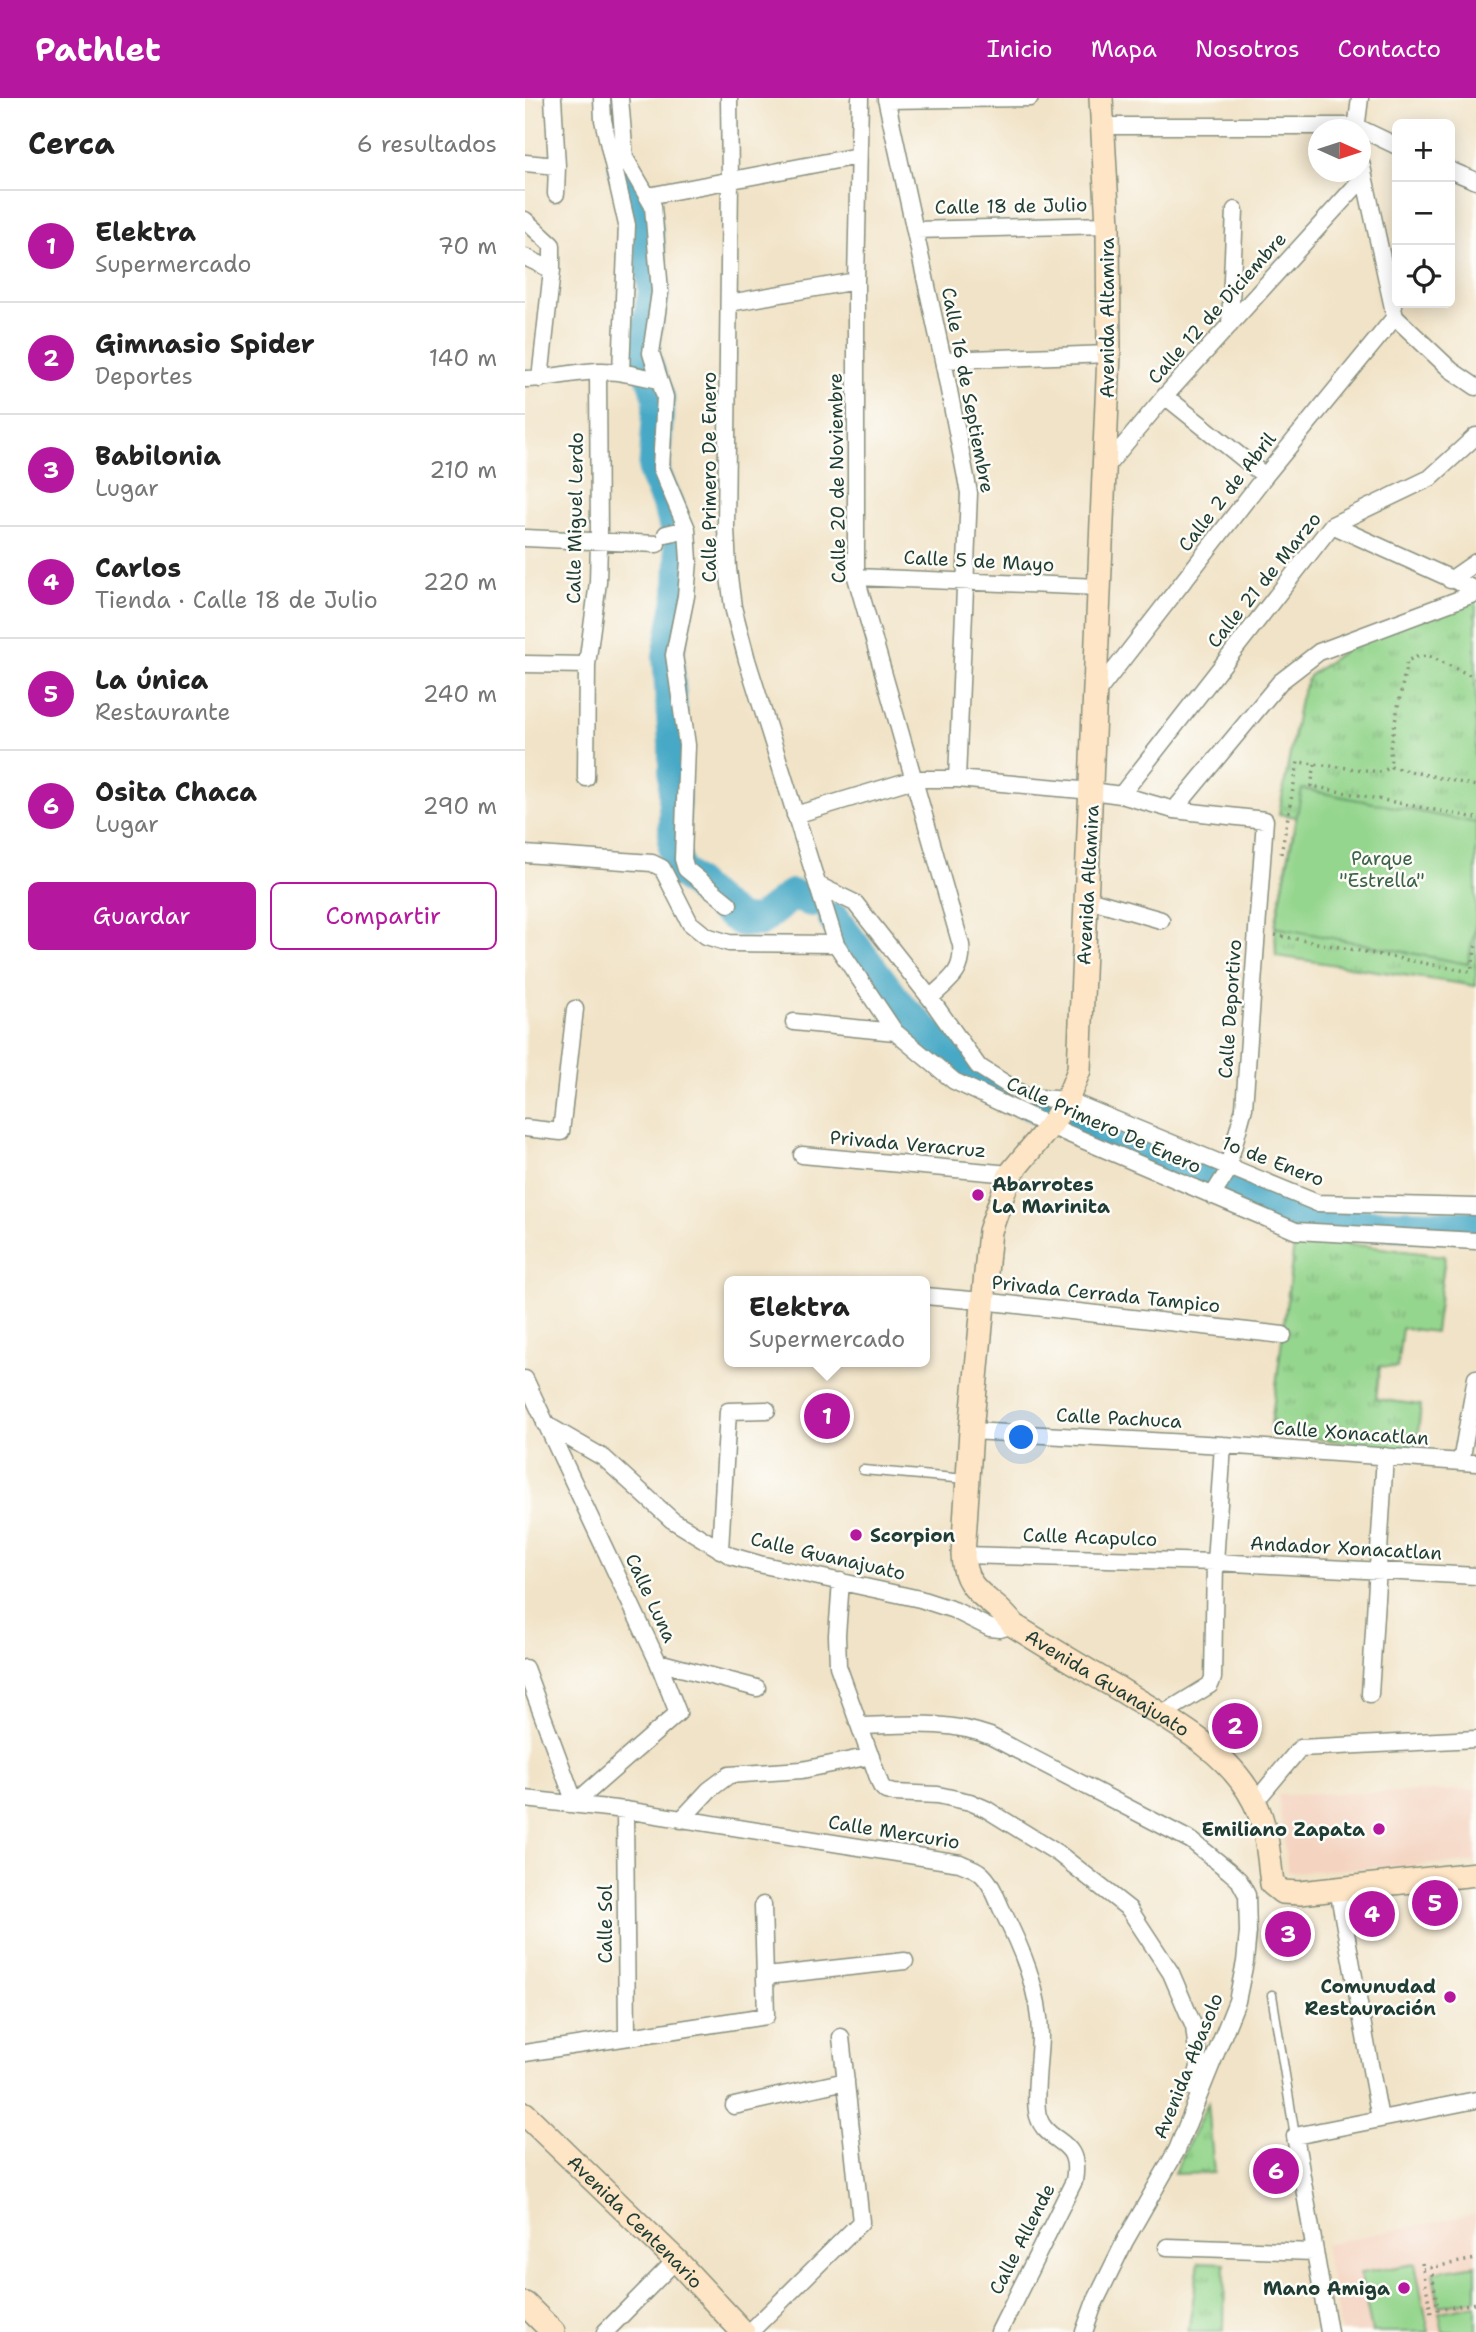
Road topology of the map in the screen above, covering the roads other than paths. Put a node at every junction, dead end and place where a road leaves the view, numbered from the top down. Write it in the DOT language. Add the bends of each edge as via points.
graph roads {
  1 [pos="553,98"];
  2 [pos="602,98"];
  3 [pos="619,98"];
  4 [pos="729,98"];
  5 [pos="860,98"];
  6 [pos="1030,98"];
  7 [pos="1101,98"];
  8 [pos="1360,98"];
  9 [pos="886,99"];
  10 [pos="1357,119"];
  11 [pos="1103,126"];
  12 [pos="1308,128"];
  13 [pos="1371,135"];
  14 [pos="1392,144"];
  15 [pos="858,156"];
  16 [pos="525,163"];
  17 [pos="557,166"];
  18 [pos="1455,172"];
  19 [pos="730,179"];
  20 [pos="1476,181"];
  21 [pos="1352,182"];
  22 [pos="1365,182"];
  23 [pos="556,194"];
  24 [pos="648,197"];
  25 [pos="1235,210"];
  26 [pos="525,220"];
  27 [pos="1108,225"];
  28 [pos="915,230"];
  29 [pos="525,257"];
  30 [pos="552,270"];
  31 [pos="856,281"];
  32 [pos="729,303"];
  33 [pos="1395,317"];
  34 [pos="1230,325"];
  35 [pos="1109,354"];
  36 [pos="943,360"];
  37 [pos="598,371"];
  38 [pos="629,374"];
  39 [pos="532,379"];
  40 [pos="659,380"];
  41 [pos="1476,387"];
  42 [pos="1165,396"];
  43 [pos="1476,436"];
  44 [pos="1104,469"];
  45 [pos="1265,476"];
  46 [pos="1332,525"];
  47 [pos="687,529"];
  48 [pos="525,538"];
  49 [pos="599,541"];
  50 [pos="1476,562"];
  51 [pos="856,577"];
  52 [pos="967,580"];
  53 [pos="1450,580"];
  54 [pos="1099,587"];
  55 [pos="1476,592"];
  56 [pos="525,664"];
  57 [pos="587,665"];
  58 [pos="1095,695"];
  59 [pos="586,778"];
  60 [pos="914,779"];
  61 [pos="957,779"];
  62 [pos="1092,791"];
  63 [pos="1121,795"];
  64 [pos="1174,810"];
  65 [pos="795,815"];
  66 [pos="525,854"];
  67 [pos="818,886"];
  68 [pos="1088,899"];
  69 [pos="729,904"];
  70 [pos="1161,920"];
  71 [pos="836,944"];
  72 [pos="930,998"];
  73 [pos="575,1009"];
  74 [pos="794,1022"];
  75 [pos="895,1032"];
  76 [pos="1067,1100"];
  77 [pos="1050,1126"];
  78 [pos="525,1128"];
  79 [pos="802,1155"];
  80 [pos="1227,1170"];
  81 [pos="1010,1174"];
  82 [pos="1214,1194"];
  83 [pos="1476,1207"];
  84 [pos="1476,1241"];
  85 [pos="930,1296"];
  86 [pos="982,1301"];
  87 [pos="1283,1335"];
  88 [pos="1476,1378"];
  89 [pos="525,1379"];
  90 [pos="528,1398"];
  91 [pos="767,1410"];
  92 [pos="545,1423"];
  93 [pos="971,1431"];
  94 [pos="1223,1445"];
  95 [pos="1385,1456"];
  96 [pos="1469,1463"];
  97 [pos="863,1470"];
  98 [pos="969,1479"];
  99 [pos="720,1550"];
  100 [pos="963,1555"];
  101 [pos="1215,1562"];
  102 [pos="1378,1570"];
  103 [pos="1476,1576"];
  104 [pos="841,1581"];
  105 [pos="1013,1625"];
  106 [pos="658,1662"];
  107 [pos="525,1668"];
  108 [pos="757,1688"];
  109 [pos="1370,1694"];
  110 [pos="1161,1715"];
  111 [pos="860,1726"];
  112 [pos="1476,1739"];
  113 [pos="871,1756"];
  114 [pos="525,1799"];
  115 [pos="1255,1802"];
  116 [pos="575,1803"];
  117 [pos="625,1810"];
  118 [pos="681,1819"];
  119 [pos="1476,1874"];
  120 [pos="1476,1880"];
  121 [pos="1272,1884"];
  122 [pos="1338,1889"];
  123 [pos="1247,1895"];
  124 [pos="763,1905"];
  125 [pos="905,1961"];
  126 [pos="766,1976"];
  127 [pos="1275,1997"];
  128 [pos="627,2037"];
  129 [pos="841,2037"];
  130 [pos="525,2053"];
  131 [pos="846,2081"];
  132 [pos="1476,2100"];
  133 [pos="734,2106"];
  134 [pos="525,2114"];
  135 [pos="1380,2119"];
  136 [pos="1050,2133"];
  137 [pos="1295,2136"];
  138 [pos="1177,2150"];
  139 [pos="1167,2247"];
  140 [pos="1314,2252"];
  141 [pos="676,2260"];
  142 [pos="525,2304"];
  143 [pos="553,2332"];
  144 [pos="605,2332"];
  145 [pos="743,2332"];
  146 [pos="750,2332"];
  147 [pos="999,2332"];
  148 [pos="1084,2332"];
  149 [pos="1329,2332"];
  1 -- 17 [label="street"];
  2 -- 38 [label="street" via="627,225"];
  3 -- 24 [label="street" via="625,158"];
  4 -- 19 [label="street, Calle Primero De Enero"];
  5 -- 15 [label="street, Calle 20 de Noviembre"];
  6 -- 9 [label="street"];
  7 -- 11 [label="street, Avenida Altamira"];
  8 -- 10 [label="street"];
  9 -- 28 [label="street, Calle 16 de Septiembre"];
  11 -- 12 [label="street"];
  11 -- 27 [label="street, Avenida Altamira"];
  13 -- 14 [label="street"];
  15 -- 19 [label="street"];
  15 -- 31 [label="street, Calle 20 de Noviembre"];
  16 -- 17 [label="street"];
  17 -- 23 [label="street"];
  18 -- 20 [label="street"];
  19 -- 24 [label="street"];
  19 -- 32 [label="street, Calle Primero De Enero"];
  21 -- 34 [label="street, Calle 12 de Diciembre"];
  22 -- 33 [label="street"];
  24 -- 40 [label="street" via="653,206 660,292 651,353"];
  25 -- 34 [label="street"];
  26 -- 30 [label="street" via="552,245"];
  27 -- 28 [label="street, Calle 18 de Julio"];
  27 -- 35 [label="street, Avenida Altamira"];
  28 -- 36 [label="street, Calle 16 de Septiembre"];
  29 -- 30 [label="street"];
  30 -- 39 [label="street"];
  31 -- 32 [label="street"];
  31 -- 51 [label="street, Calle 20 de Noviembre"];
  32 -- 65 [label="street, Calle Primero De Enero" via="728,569 733,607"];
  33 -- 41 [label="street"];
  33 -- 45 [label="street, Calle 2 de Abril"];
  34 -- 42 [label="street, Calle 12 de Diciembre"];
  35 -- 36 [label="street"];
  35 -- 44 [label="street, Avenida Altamira"];
  36 -- 52 [label="street, Calle 16 de Septiembre" via="969,493"];
  37 -- 38 [label="street"];
  37 -- 39 [label="street"];
  37 -- 49 [label="street, Calle Miguel Lerdo"];
  38 -- 40 [label="street"];
  40 -- 47 [label="street" via="665,397 661,468"];
  42 -- 44 [label="street, Calle 12 de Diciembre"];
  42 -- 45 [label="street"];
  43 -- 46 [label="street, Calle 21 de Marzo" via="1430,478"];
  44 -- 54 [label="street, Avenida Altamira"];
  45 -- 58 [label="street, Calle 2 de Abril"];
  46 -- 53 [label="street"];
  46 -- 63 [label="street, Calle 21 de Marzo"];
  47 -- 49 [label="street" via="661,539"];
  47 -- 69 [label="street" via="686,596 674,655 687,745 683,859 686,869"];
  48 -- 49 [label="street"];
  49 -- 57 [label="street, Calle Miguel Lerdo"];
  50 -- 53 [label="street"];
  51 -- 52 [label="street, Calle 5 de Mayo"];
  51 -- 60 [label="street, Calle 20 de Noviembre"];
  52 -- 54 [label="street, Calle 5 de Mayo"];
  52 -- 61 [label="street, Calle 16 de Septiembre"];
  53 -- 55 [label="street"];
  54 -- 58 [label="street, Avenida Altamira"];
  55 -- 64 [label="street" via="1319,652 1280,682"];
  56 -- 57 [label="street"];
  57 -- 59 [label="street, Calle Miguel Lerdo"];
  58 -- 62 [label="street, Avenida Altamira"];
  60 -- 61 [label="street"];
  60 -- 65 [label="street"];
  60 -- 72 [label="street, Calle 20 de Noviembre" via="963,960 957,973"];
  61 -- 62 [label="street"];
  62 -- 63 [label="street"];
  62 -- 68 [label="street, Avenida Altamira"];
  63 -- 64 [label="street"];
  64 -- 80 [label="street, Calle Deportivo" via="1265,820 1244,1108"];
  65 -- 67 [label="street, Calle Primero De Enero"];
  66 -- 71 [label="street" via="652,863 662,868 690,923 706,936 729,943"];
  67 -- 71 [label="street, Calle Primero De Enero"];
  67 -- 72 [label="street, Calle Primero De Enero" via="855,903"];
  68 -- 70 [label="street"];
  68 -- 76 [label="street, Avenida Altamira" via="1079,1070"];
  71 -- 75 [label="street, Calle Primero De Enero"];
  72 -- 76 [label="street, Calle Primero De Enero" via="978,1066 1027,1097"];
  73 -- 78 [label="street" via="561,1132"];
  74 -- 75 [label="street"];
  75 -- 77 [label="street, Calle Primero De Enero" via="954,1081"];
  76 -- 77 [label="street, Avenida Altamira"];
  76 -- 80 [label="street, 1o de Enero"];
  77 -- 81 [label="street, Avenida Altamira"];
  77 -- 82 [label="street, Calle Primero De Enero"];
  79 -- 81 [label="street, Privada Veracruz"];
  80 -- 82 [label="street, Calle Deportivo"];
  80 -- 83 [label="street, 1o de Enero" via="1317,1203"];
  81 -- 86 [label="street, Avenida Altamira" via="990,1231"];
  82 -- 84 [label="street, Calle Primero De Enero" via="1296,1231"];
  85 -- 86 [label="street, Privada Cerrada Tampico"];
  86 -- 87 [label="street, Privada Cerrada Tampico"];
  86 -- 93 [label="street, Avenida Altamira"];
  88 -- 96 [label="street"];
  89 -- 90 [label="street, Calle Luna"];
  90 -- 92 [label="street, Calle Luna"];
  91 -- 99 [label="street" via="728,1411"];
  92 -- 99 [label="street, Calle Guanajuato" via="604,1458 672,1520"];
  92 -- 106 [label="street, Calle Luna"];
  93 -- 94 [label="street, Calle Pachuca"];
  93 -- 98 [label="street, Avenida Altamira"];
  94 -- 95 [label="street, Calle Xonacatlan"];
  94 -- 101 [label="street"];
  95 -- 96 [label="street, Calle Xonacatlan"];
  95 -- 102 [label="street"];
  97 -- 98 [label="lane"];
  98 -- 100 [label="street, Avenida Altamira"];
  99 -- 104 [label="street, Calle Guanajuato" via="750,1562"];
  100 -- 101 [label="street, Calle Acapulco"];
  100 -- 105 [label="street, Avenida Altamira" via="971,1585"];
  101 -- 102 [label="street, Andador Xonacatlan"];
  101 -- 110 [label="street" via="1213,1678 1210,1685"];
  102 -- 103 [label="street, Andador Xonacatlan"];
  102 -- 109 [label="street"];
  104 -- 105 [label="street, Calle Guanajuato" via="939,1604 989,1628"];
  104 -- 111 [label="street" via="838,1666"];
  105 -- 110 [label="street, Avenida Guanajuato"];
  106 -- 108 [label="street"];
  106 -- 116 [label="street, Calle Luna" via="678,1713"];
  107 -- 116 [label="street"];
  110 -- 115 [label="street, Avenida Guanajuato" via="1218,1757"];
  111 -- 113 [label="street"];
  111 -- 123 [label="street" via="943,1724 990,1736 1192,1841 1239,1880"];
  112 -- 115 [label="street" via="1300,1748"];
  113 -- 118 [label="street" via="802,1770 729,1775"];
  113 -- 138 [label="street" via="887,1791 970,1802 1059,1854 1129,1909 1171,1973 1194,2027 1199,2067"];
  114 -- 116 [label="street, Calle Mercurio"];
  115 -- 121 [label="street, Avenida Guanajuato"];
  116 -- 117 [label="street, Calle Mercurio"];
  117 -- 118 [label="street, Calle Mercurio"];
  117 -- 128 [label="street, Calle Sol"];
  118 -- 136 [label="street, Calle Mercurio" via="960,1863 979,1871 1022,1951 1036,2002 1038,2118"];
  119 -- 120 [label="street"];
  119 -- 122 [label="street"];
  121 -- 122 [label="street" via="1288,1894"];
  121 -- 123 [label="street"];
  122 -- 135 [label="street"];
  123 -- 138 [label="street, Avenida Abasolo" via="1248,1932 1237,2001"];
  124 -- 126 [label="street"];
  125 -- 126 [label="street"];
  126 -- 128 [label="street" via="766,2015"];
  127 -- 137 [label="lane"];
  128 -- 130 [label="street"];
  129 -- 131 [label="street"];
  131 -- 133 [label="street"];
  131 -- 146 [label="street" via="861,2222"];
  132 -- 135 [label="street"];
  134 -- 141 [label="street, Avenida Centenario"];
  135 -- 137 [label="street"];
  136 -- 147 [label="street, Calle Allende" via="1071,2150 1074,2181"];
  137 -- 140 [label="street"];
  138 -- 148 [label="street, Avenida Abasolo" via="1125,2241"];
  139 -- 140 [label="street"];
  140 -- 149 [label="street"];
  141 -- 144 [label="street"];
  141 -- 145 [label="street, Avenida Centenario"];
  142 -- 143 [label="street"];
}
